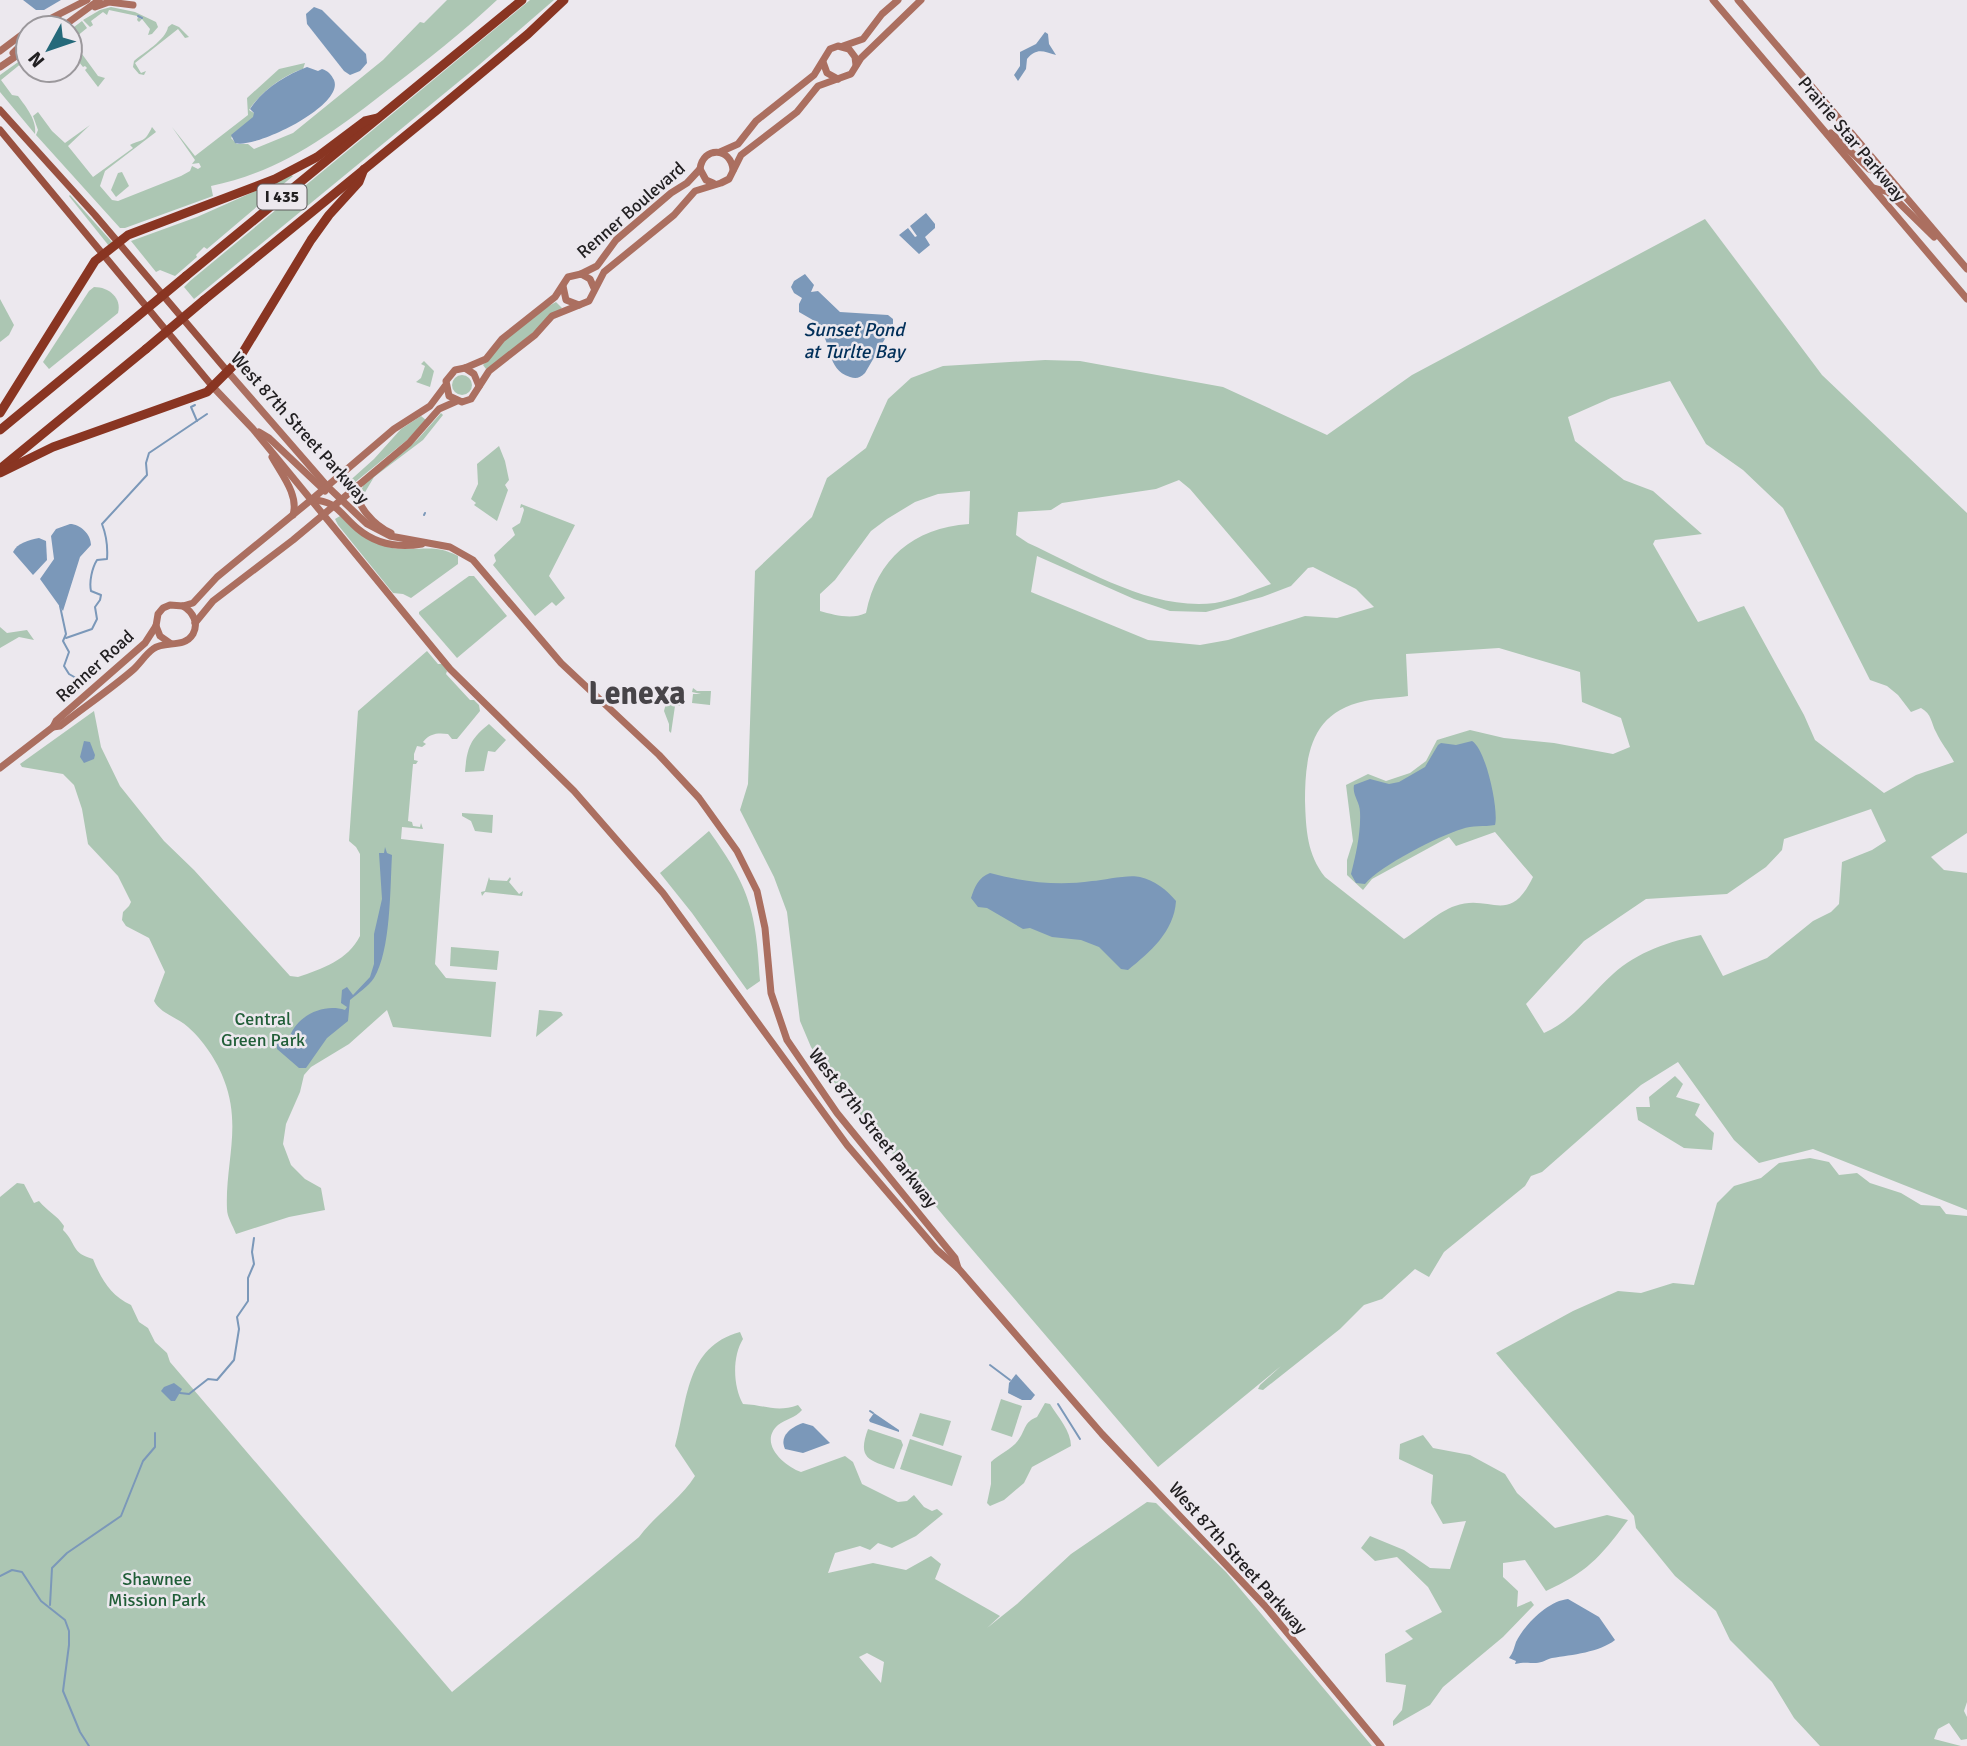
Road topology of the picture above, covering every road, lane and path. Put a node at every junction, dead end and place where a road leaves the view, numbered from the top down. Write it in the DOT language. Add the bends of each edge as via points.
graph roads {
  1 [pos="99,0"];
  2 [pos="522,0"];
  3 [pos="564,0"];
  4 [pos="898,0"];
  5 [pos="921,0"];
  6 [pos="1713,0"];
  7 [pos="1738,0"];
  8 [pos="87,3"];
  9 [pos="133,5"];
  10 [pos="63,14"];
  11 [pos="66,14"];
  12 [pos="842,47"];
  13 [pos="14,53"];
  14 [pos="14,56"];
  15 [pos="9,59"];
  16 [pos="824,62"];
  17 [pos="0,67"];
  18 [pos="855,67"];
  19 [pos="840,79"];
  20 [pos="1803,106"];
  21 [pos="0,110"];
  22 [pos="378,118"];
  23 [pos="0,130"];
  24 [pos="720,152"];
  25 [pos="364,169"];
  26 [pos="700,169"];
  27 [pos="733,171"];
  28 [pos="1887,176"];
  29 [pos="717,184"];
  30 [pos="1872,188"];
  31 [pos="117,242"];
  32 [pos="102,255"];
  33 [pos="1967,269"];
  34 [pos="582,274"];
  35 [pos="562,286"];
  36 [pos="594,288"];
  37 [pos="1967,299"];
  38 [pos="579,305"];
  39 [pos="465,369"];
  40 [pos="228,372"];
  41 [pos="445,386"];
  42 [pos="213,387"];
  43 [pos="479,387"];
  44 [pos="457,401"];
  45 [pos="0,413"];
  46 [pos="253,429"];
  47 [pos="0,430"];
  48 [pos="261,439"];
  49 [pos="0,471"];
  50 [pos="357,486"];
  51 [pos="326,489"];
  52 [pos="312,500"];
  53 [pos="337,503"];
  54 [pos="293,515"];
  55 [pos="323,515"];
  56 [pos="428,542"];
  57 [pos="183,606"];
  58 [pos="195,623"];
  59 [pos="156,626"];
  60 [pos="171,643"];
  61 [pos="53,727"];
  62 [pos="0,768"];
  63 [pos="958,1268"];
  64 [pos="1381,1746"];
  1 -- 8 [label="main road"];
  2 -- 22 [label="highway, I 435"];
  3 -- 25 [label="highway, I 435"];
  4 -- 12 [label="main road" via="863,39"];
  5 -- 18 [label="main road"];
  6 -- 20 [label="main road, Prairie Star Parkway"];
  7 -- 28 [label="main road, Prairie Star Parkway"];
  8 -- 9 [label="main road"];
  8 -- 10 [label="main road"];
  8 -- 11 [label="main road"];
  12 -- 16 [label="main road" via="830,49"];
  12 -- 18 [label="main road" via="853,53"];
  13 -- 15 [label="main road"];
  14 -- 15 [label="main road"];
  15 -- 17 [label="main road"];
  16 -- 19 [label="main road" via="827,73"];
  16 -- 24 [label="main road" via="756,121 741,141"];
  18 -- 19 [label="main road"];
  19 -- 27 [label="main road" via="818,86 797,111 741,155"];
  20 -- 28 [label="main road" via="1869,169"];
  20 -- 30 [label="main road, Prairie Star Parkway"];
  21 -- 31 [label="main road, West 87th Street Parkway"];
  22 -- 31 [label="highway" via="365,121 317,157 275,178"];
  22 -- 47 [label="highway, I 435, bridge"];
  23 -- 32 [label="main road, West 87th Street Parkway"];
  24 -- 26 [label="main road" via="705,156"];
  24 -- 27 [label="main road" via="731,160"];
  25 -- 40 [label="highway" via="359,182 320,226"];
  25 -- 49 [label="highway, I 435, bridge"];
  26 -- 29 [label="main road" via="706,180"];
  26 -- 34 [label="main road, Renner Boulevard"];
  27 -- 29 [label="main road"];
  28 -- 33 [label="main road, Prairie Star Parkway"];
  29 -- 36 [label="main road, Renner Boulevard" via="692,193 674,215 604,272"];
  30 -- 33 [label="main road" via="1888,192"];
  30 -- 37 [label="main road, Prairie Star Parkway"];
  31 -- 32 [label="highway"];
  31 -- 40 [label="main road, West 87th Street Parkway"];
  32 -- 42 [label="main road, West 87th Street Parkway"];
  32 -- 45 [label="highway"];
  34 -- 35 [label="main road" via="572,275"];
  34 -- 36 [label="main road"];
  35 -- 38 [label="main road" via="566,300"];
  35 -- 39 [label="main road" via="486,359"];
  36 -- 38 [label="main road" via="589,302"];
  38 -- 43 [label="main road" via="549,319 489,371"];
  39 -- 41 [label="main road" via="451,372"];
  39 -- 43 [label="main road" via="474,374"];
  40 -- 42 [label="highway"];
  40 -- 51 [label="main road, West 87th Street Parkway"];
  41 -- 44 [label="main road"];
  41 -- 51 [label="main road" via="429,406 394,429"];
  42 -- 46 [label="main road, West 87th Street Parkway"];
  42 -- 49 [label="highway"];
  43 -- 44 [label="main road" via="471,399"];
  44 -- 50 [label="main road" via="439,409 417,435"];
  46 -- 48 [label="main road, West 87th Street Parkway"];
  46 -- 51 [label="main road" via="270,438"];
  48 -- 52 [label="main road, West 87th Street Parkway"];
  48 -- 54 [label="main road" via="294,497"];
  50 -- 53 [label="main road"];
  50 -- 56 [label="main road" via="358,500 377,524 390,533"];
  51 -- 52 [label="main road"];
  51 -- 53 [label="main road, West 87th Street Parkway"];
  52 -- 53 [label="main road"];
  52 -- 54 [label="main road, Renner Road"];
  52 -- 55 [label="main road, West 87th Street Parkway"];
  53 -- 55 [label="main road"];
  53 -- 56 [label="main road, West 87th Street Parkway" via="379,532"];
  54 -- 57 [label="main road, Renner Road" via="217,577 193,603"];
  55 -- 58 [label="main road, Renner Road" via="213,601"];
  55 -- 63 [label="main road, West 87th Street Parkway" via="450,669 564,780 657,887 847,1145 937,1250"];
  56 -- 63 [label="main road, West 87th Street Parkway" via="455,549 479,566 561,663 677,773 737,850 762,906 771,993 787,1040 837,1113 955,1258"];
  57 -- 58 [label="main road"];
  57 -- 59 [label="main road, Renner Road" via="163,608"];
  58 -- 60 [label="main road, Renner Road" via="187,640"];
  59 -- 60 [label="main road" via="160,636"];
  59 -- 61 [label="main road, Renner Road" via="142,646"];
  60 -- 61 [label="main road, Renner Road" via="155,647 134,669"];
  61 -- 62 [label="main road, Renner Road"];
  63 -- 64 [label="main road, West 87th Street Parkway" via="1094,1426 1265,1606"];
}
